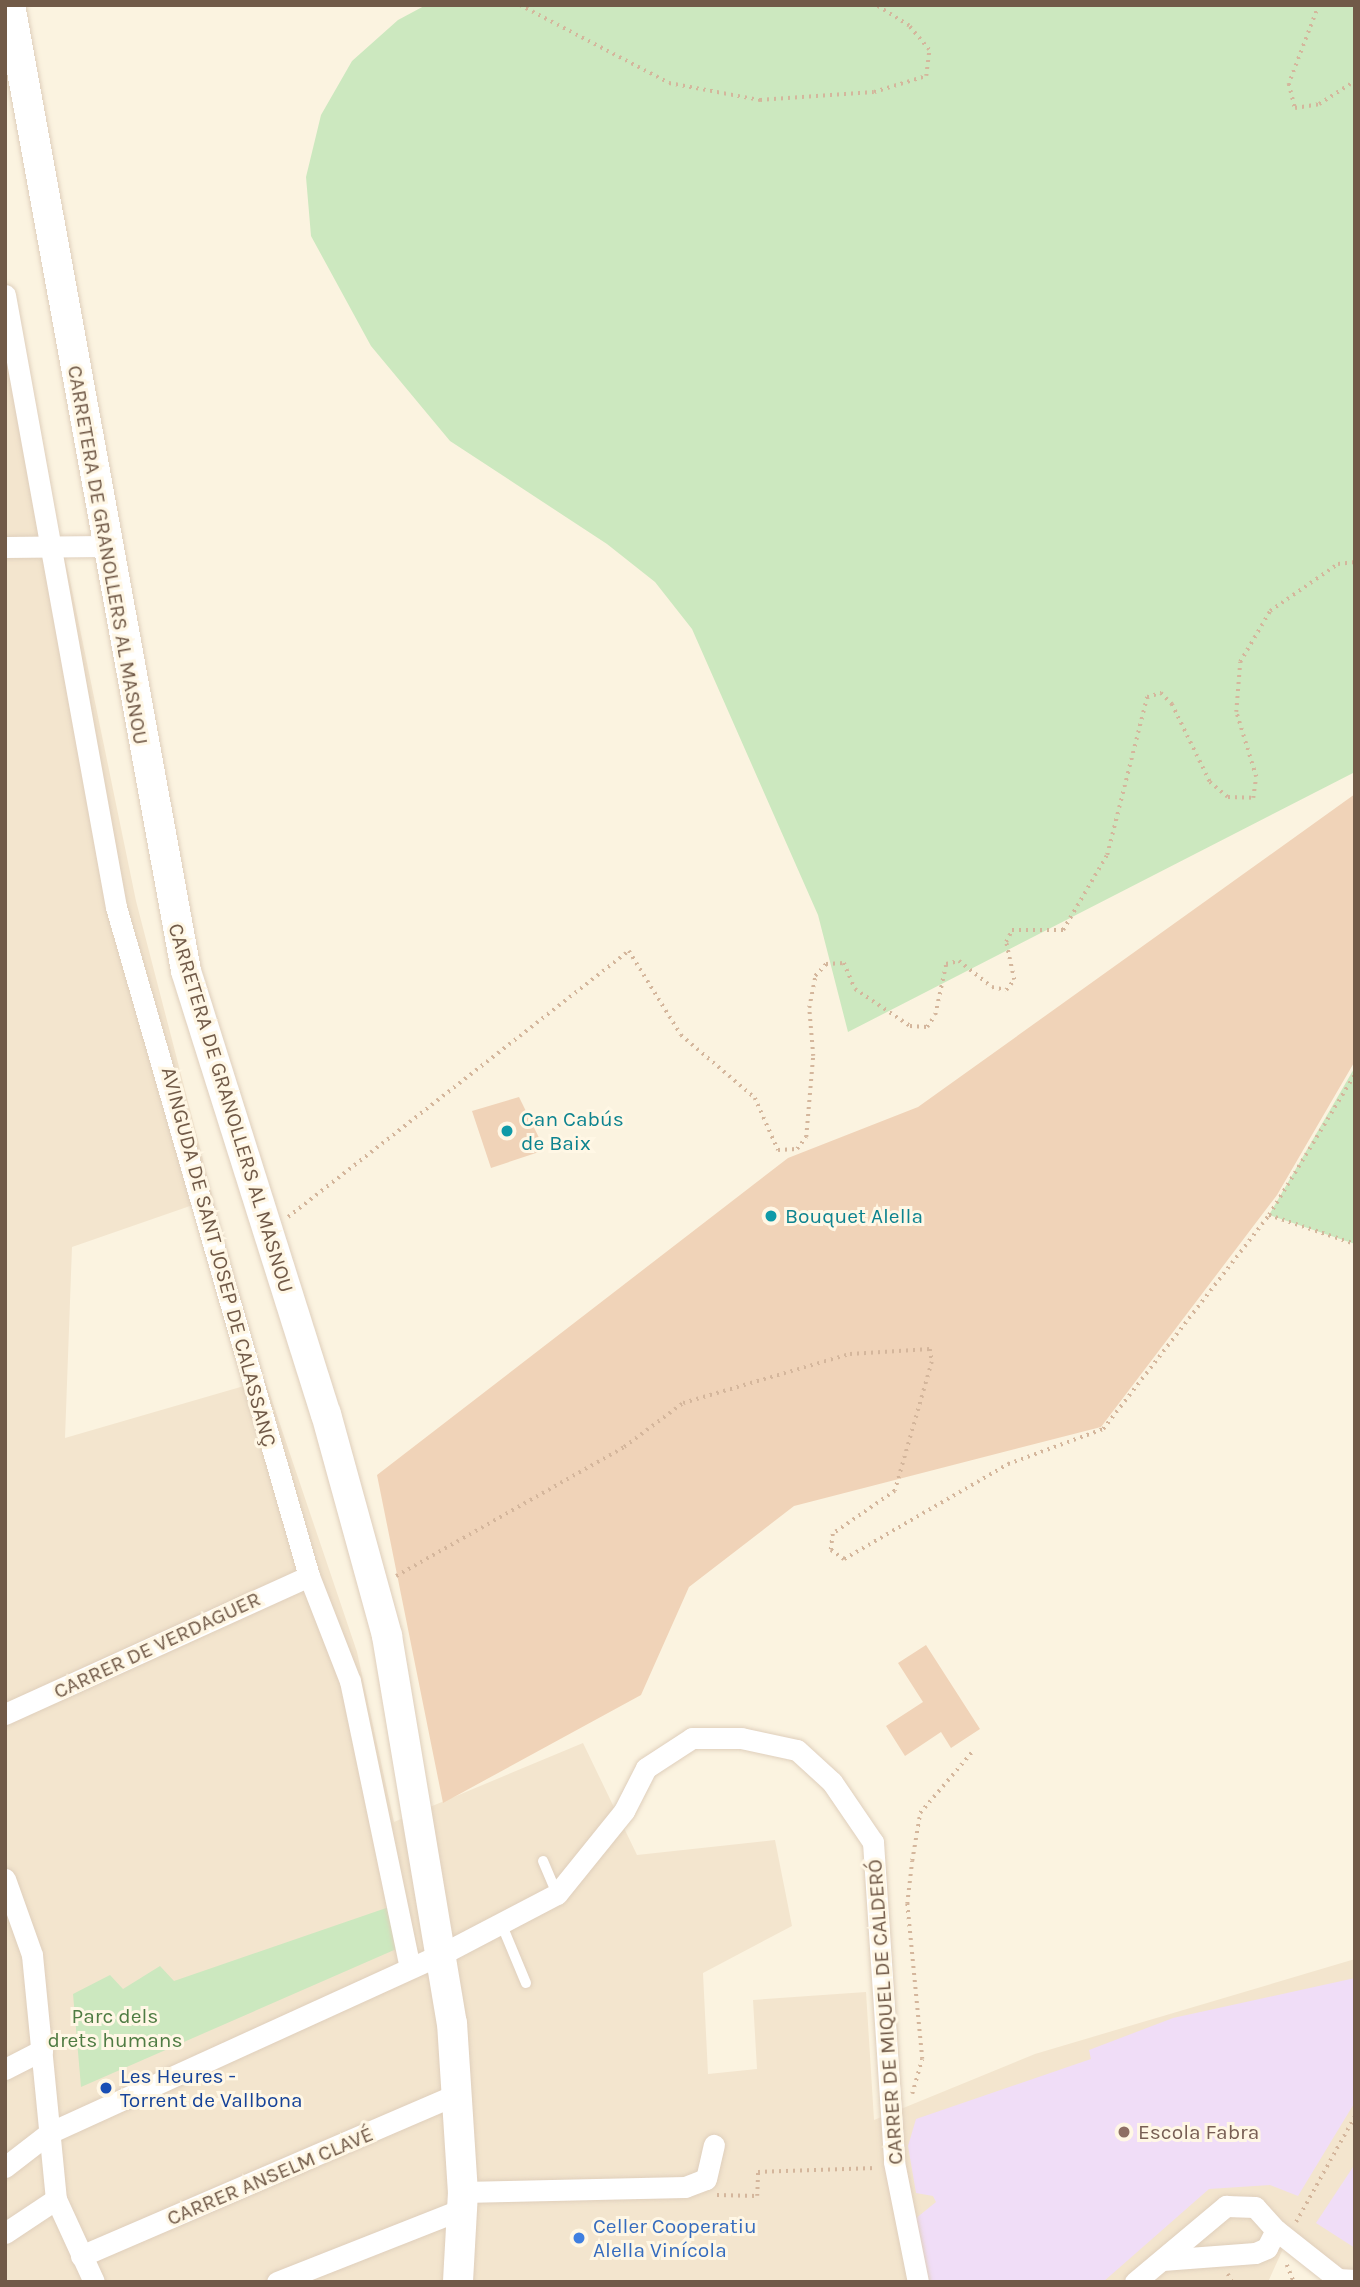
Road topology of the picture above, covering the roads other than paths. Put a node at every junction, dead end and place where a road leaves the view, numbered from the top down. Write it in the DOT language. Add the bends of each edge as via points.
graph roads {
  1 [pos="10,5"];
  2 [pos="5,296"];
  3 [pos="50,542"];
  4 [pos="105,546"];
  5 [pos="5,547"];
  6 [pos="309,1576"];
  7 [pos="5,1714"];
  8 [pos="542,1861"];
  9 [pos="5,1879"];
  10 [pos="557,1894"];
  11 [pos="501,1923"];
  12 [pos="444,1953"];
  13 [pos="410,1967"];
  14 [pos="527,1983"];
  15 [pos="42,2050"];
  16 [pos="5,2069"];
  17 [pos="458,2094"];
  18 [pos="49,2133"];
  19 [pos="714,2145"];
  20 [pos="5,2167"];
  21 [pos="56,2199"];
  22 [pos="462,2200"];
  23 [pos="5,2232"];
  24 [pos="1282,2235"];
  25 [pos="82,2256"];
  26 [pos="1162,2260"];
  27 [pos="1355,2280"];
  28 [pos="94,2282"];
  29 [pos="277,2282"];
  30 [pos="458,2282"];
  31 [pos="918,2282"];
  32 [pos="1135,2282"];
  1 -- 4 [label="main road, CARRETERA DE GRANOLLERS AL MASNOU"];
  2 -- 3 [label="street, AVINGUDA DE SANT JOSEP DE CALASSANÇ"];
  3 -- 4 [label="street"];
  3 -- 5 [label="street"];
  3 -- 6 [label="street, AVINGUDA DE SANT JOSEP DE CALASSANÇ" via="99,783 116,907"];
  4 -- 12 [label="main road, CARRETERA DE GRANOLLERS AL MASNOU" via="186,971 376,1587"];
  6 -- 7 [label="street, CARRER DE VERDAGUER"];
  6 -- 13 [label="street, AVINGUDA DE SANT JOSEP DE CALASSANÇ" via="358,1713"];
  8 -- 10 [label="lane"];
  9 -- 15 [label="street" via="32,1955"];
  10 -- 11 [label="street, CARRER DE MIQUEL DE CALDERÓ"];
  10 -- 31 [label="street, CARRER DE MIQUEL DE CALDERÓ" via="624,1811 646,1768 692,1738 741,1738 797,1750 832,1782 873,1842 894,2162"];
  11 -- 12 [label="street, CARRER DE MIQUEL DE CALDERÓ"];
  11 -- 14 [label="lane"];
  12 -- 13 [label="street, CARRER DE MIQUEL DE CALDERÓ"];
  12 -- 17 [label="main road, CARRETERA DE GRANOLLERS AL MASNOU"];
  13 -- 18 [label="street, CARRER DE MIQUEL DE CALDERÓ"];
  15 -- 16 [label="street"];
  15 -- 18 [label="street"];
  17 -- 22 [label="main road, CARRETERA DE GRANOLLERS AL MASNOU"];
  17 -- 25 [label="street, CARRER ANSELM CLAVÉ"];
  18 -- 20 [label="street, CARRER DE MIQUEL DE CALDERÓ"];
  18 -- 21 [label="street"];
  19 -- 22 [label="street" via="713,2165 698,2182 664,2190"];
  21 -- 23 [label="street"];
  21 -- 25 [label="street"];
  22 -- 29 [label="street"];
  22 -- 30 [label="main road, CARRETERA DE GRANOLLERS AL MASNOU"];
  24 -- 26 [label="street" via="1255,2253"];
  24 -- 26 [label="street" via="1255,2207 1226,2206"];
  24 -- 27 [label="street" via="1338,2279"];
  25 -- 28 [label="street"];
  26 -- 32 [label="street"];
}
